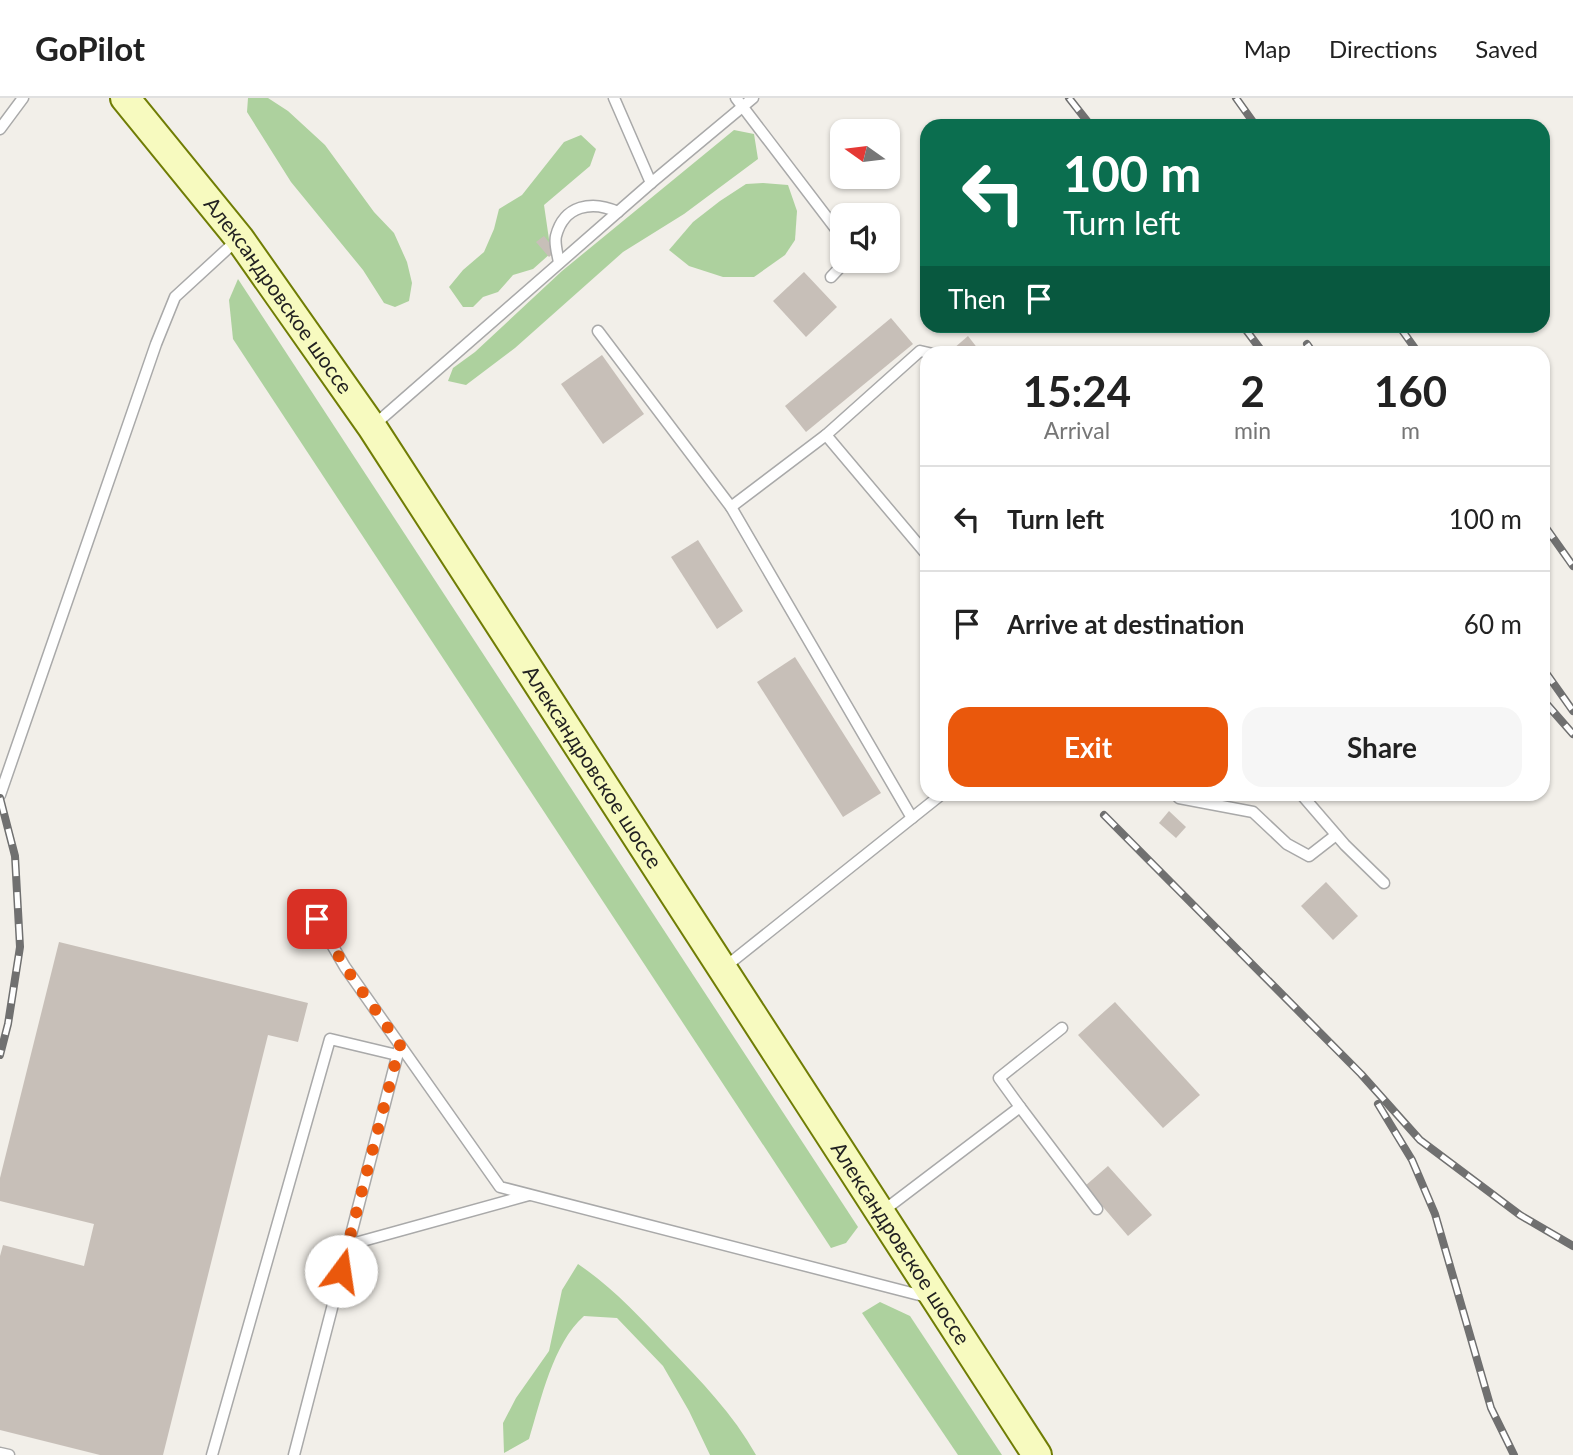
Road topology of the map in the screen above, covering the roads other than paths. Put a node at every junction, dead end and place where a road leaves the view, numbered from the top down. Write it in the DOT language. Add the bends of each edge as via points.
graph roads {
  1 [pos="23,98"];
  2 [pos="125,98"];
  3 [pos="614,98"];
  4 [pos="736,98"];
  5 [pos="753,98"];
  6 [pos="742,108"];
  7 [pos="0,129"];
  8 [pos="651,183"];
  9 [pos="618,212"];
  10 [pos="830,222"];
  11 [pos="239,238"];
  12 [pos="559,264"];
  13 [pos="835,273"];
  14 [pos="831,277"];
  15 [pos="598,331"];
  16 [pos="920,351"];
  17 [pos="372,427"];
  18 [pos="826,435"];
  19 [pos="731,507"];
  20 [pos="920,547"];
  21 [pos="0,795"];
  22 [pos="933,801"];
  23 [pos="1196,801"];
  24 [pos="1307,801"];
  25 [pos="912,818"];
  26 [pos="1336,835"];
  27 [pos="1384,883"];
  28 [pos="317,919"];
  29 [pos="722,970"];
  30 [pos="1062,1028"];
  31 [pos="399,1050"];
  32 [pos="1020,1107"];
  33 [pos="531,1194"];
  34 [pos="1097,1209"];
  35 [pos="879,1214"];
  36 [pos="348,1245"];
  37 [pos="934,1299"];
  38 [pos="0,1453"];
  39 [pos="9,1455"];
  40 [pos="212,1455"];
  41 [pos="294,1455"];
  42 [pos="1037,1455"];
  1 -- 7 [label="lane"];
  2 -- 11 [label="main road, Александровское шоссе"];
  3 -- 8 [label="lane"];
  4 -- 6 [label="lane"];
  5 -- 6 [label="lane"];
  6 -- 8 [label="lane"];
  6 -- 10 [label="lane"];
  8 -- 9 [label="lane"];
  9 -- 12 [label="lane"];
  9 -- 12 [label="lane" via="584,205 570,214 555,238"];
  11 -- 17 [label="main road, Александровское шоссе"];
  11 -- 21 [label="lane" via="175,297"];
  12 -- 17 [label="lane"];
  13 -- 14 [label="lane"];
  15 -- 19 [label="lane"];
  16 -- 18 [label="lane"];
  17 -- 29 [label="main road, Александровское шоссе"];
  18 -- 19 [label="lane"];
  18 -- 20 [label="lane"];
  19 -- 25 [label="lane"];
  22 -- 25 [label="lane"];
  23 -- 26 [label="lane" via="1253,812 1287,844 1309,856"];
  24 -- 26 [label="lane"];
  25 -- 29 [label="lane"];
  26 -- 27 [label="lane"];
  28 -- 31 [label="lane"];
  29 -- 35 [label="main road, Александровское шоссе"];
  30 -- 32 [label="lane" via="999,1078"];
  31 -- 33 [label="lane" via="500,1187"];
  31 -- 36 [label="lane"];
  31 -- 40 [label="lane" via="330,1039"];
  32 -- 34 [label="lane"];
  32 -- 35 [label="lane"];
  33 -- 36 [label="lane"];
  33 -- 37 [label="lane"];
  35 -- 37 [label="main road, Александровское шоссе"];
  36 -- 41 [label="lane"];
  37 -- 42 [label="main road, Александровское шоссе"];
  38 -- 39 [label="lane"];
}
